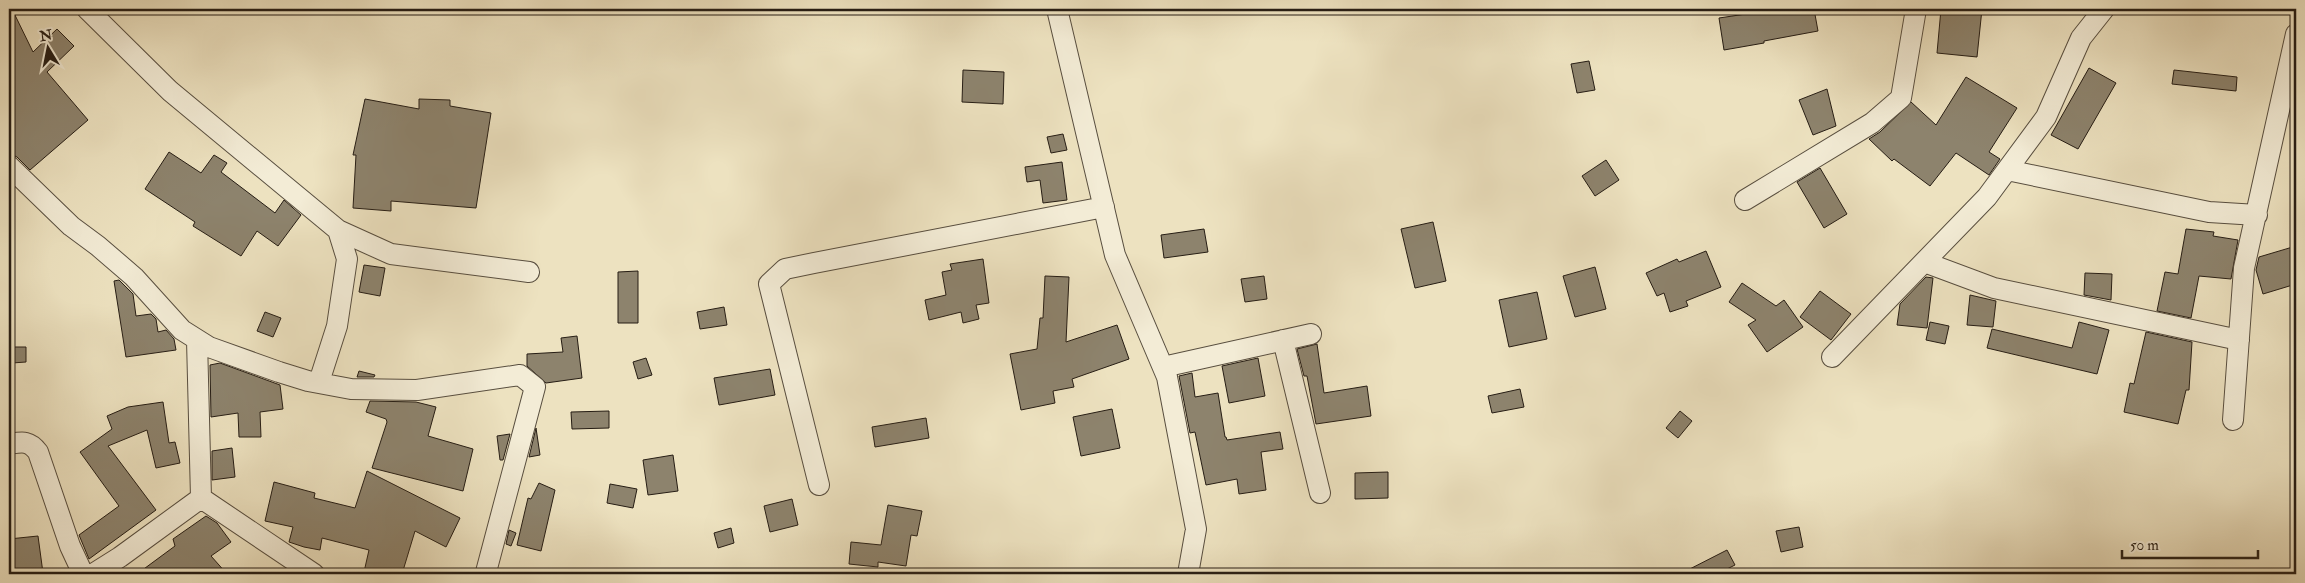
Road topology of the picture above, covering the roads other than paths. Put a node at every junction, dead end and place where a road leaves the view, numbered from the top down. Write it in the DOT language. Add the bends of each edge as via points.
graph roads {
  1 [pos="87,9"];
  2 [pos="1057,9"];
  3 [pos="1916,9"];
  4 [pos="2104,9"];
  5 [pos="2296,34"];
  6 [pos="9,166"];
  7 [pos="2007,170"];
  8 [pos="1745,200"];
  9 [pos="1104,207"];
  10 [pos="2257,215"];
  11 [pos="338,230"];
  12 [pos="1924,262"];
  13 [pos="529,272"];
  14 [pos="1311,334"];
  15 [pos="197,340"];
  16 [pos="1283,340"];
  17 [pos="2239,340"];
  18 [pos="1832,357"];
  19 [pos="1163,367"];
  20 [pos="319,382"];
  21 [pos="2233,420"];
  22 [pos="9,444"];
  23 [pos="819,485"];
  24 [pos="1320,493"];
  25 [pos="200,498"];
  26 [pos="486,572"];
  27 [pos="83,574"];
  28 [pos="93,574"];
  29 [pos="314,574"];
  30 [pos="1188,574"];
  1 -- 11 [label="street" via="170,91"];
  2 -- 9 [label="street"];
  3 -- 8 [label="street" via="1901,98 1872,123"];
  4 -- 7 [label="street" via="2081,38 2046,117"];
  5 -- 10 [label="street"];
  6 -- 15 [label="street" via="71,226 134,277 178,326"];
  7 -- 10 [label="street" via="2209,212"];
  7 -- 12 [label="street" via="1987,197"];
  9 -- 19 [label="street" via="1115,255"];
  9 -- 23 [label="street" via="786,269 769,284"];
  10 -- 17 [label="street" via="2244,268"];
  11 -- 13 [label="street" via="390,254"];
  11 -- 20 [label="street" via="347,259 337,326"];
  12 -- 17 [label="street" via="1994,288"];
  12 -- 18 [label="street"];
  14 -- 16 [label="street"];
  15 -- 20 [label="street" via="279,372"];
  15 -- 25 [label="street"];
  16 -- 19 [label="street"];
  16 -- 24 [label="street"];
  17 -- 21 [label="street"];
  19 -- 30 [label="street" via="1196,529"];
  20 -- 26 [label="street" via="351,389 417,390 520,375 535,387"];
  22 -- 27 [label="street" via="26,442 38,452 70,546"];
  25 -- 28 [label="street"];
  25 -- 29 [label="street"];
}
